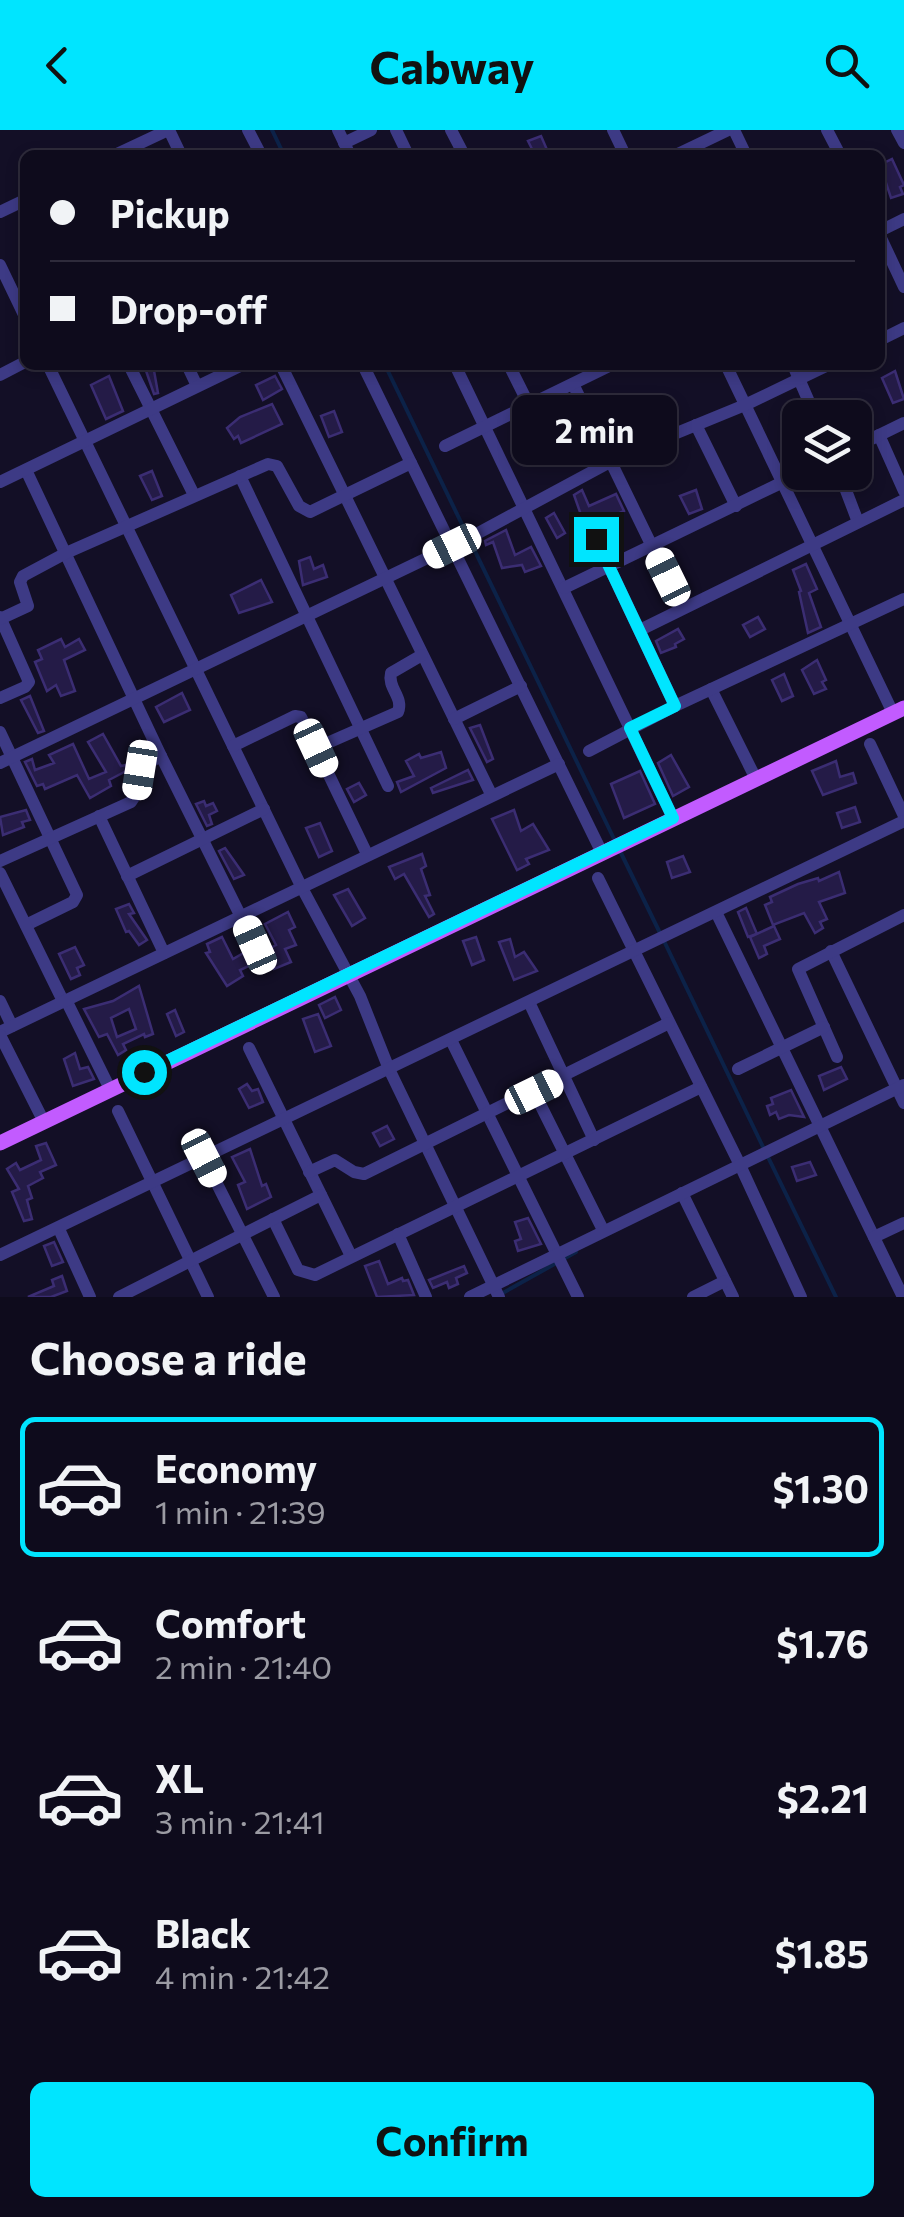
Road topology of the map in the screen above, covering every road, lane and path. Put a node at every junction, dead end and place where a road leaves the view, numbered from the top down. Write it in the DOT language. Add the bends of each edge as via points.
graph roads {
  1 [pos="168,130"];
  2 [pos="370,130"];
  3 [pos="731,130"];
  4 [pos="898,130"];
  5 [pos="344,143"];
  6 [pos="904,143"];
  7 [pos="129,150"];
  8 [pos="687,150"];
  9 [pos="885,245"];
  10 [pos="0,266"];
  11 [pos="904,287"];
  12 [pos="20,296"];
  13 [pos="50,370"];
  14 [pos="131,370"];
  15 [pos="189,370"];
  16 [pos="231,370"];
  17 [pos="283,370"];
  18 [pos="366,370"];
  19 [pos="457,370"];
  20 [pos="512,370"];
  21 [pos="602,370"];
  22 [pos="728,370"];
  23 [pos="796,370"];
  24 [pos="818,370"];
  25 [pos="800,379"];
  26 [pos="573,384"];
  27 [pos="197,386"];
  28 [pos="809,400"];
  29 [pos="529,405"];
  30 [pos="745,405"];
  31 [pos="150,409"];
  32 [pos="904,423"];
  33 [pos="696,425"];
  34 [pos="485,426"];
  35 [pos="880,435"];
  36 [pos="872,439"];
  37 [pos="85,440"];
  38 [pos="446,446"];
  39 [pos="612,461"];
  40 [pos="411,462"];
  41 [pos="899,463"];
  42 [pos="26,470"];
  43 [pos="240,476"];
  44 [pos="782,480"];
  45 [pos="0,482"];
  46 [pos="782,483"];
  47 [pos="787,490"];
  48 [pos="845,490"];
  49 [pos="904,492"];
  50 [pos="194,496"];
  51 [pos="345,496"];
  52 [pos="904,500"];
  53 [pos="736,506"];
  54 [pos="526,509"];
  55 [pos="858,522"];
  56 [pos="128,526"];
  57 [pos="596,539"];
  58 [pos="452,546"];
  59 [pos="652,546"];
  60 [pos="813,546"];
  61 [pos="66,553"];
  62 [pos="610,567"];
  63 [pos="386,578"];
  64 [pos="564,588"];
  65 [pos="904,600"];
  66 [pos="682,608"];
  67 [pos="308,616"];
  68 [pos="0,618"];
  69 [pos="850,626"];
  70 [pos="640,630"];
  71 [pos="422,654"];
  72 [pos="196,670"];
  73 [pos="521,686"];
  74 [pos="711,690"];
  75 [pos="0,698"];
  76 [pos="136,698"];
  77 [pos="675,706"];
  78 [pos="898,711"];
  79 [pos="454,719"];
  80 [pos="361,728"];
  81 [pos="630,728"];
  82 [pos="0,732"];
  83 [pos="870,744"];
  84 [pos="233,746"];
  85 [pos="316,748"];
  86 [pos="589,751"];
  87 [pos="161,756"];
  88 [pos="6,760"];
  89 [pos="559,764"];
  90 [pos="756,780"];
  91 [pos="388,786"];
  92 [pos="492,794"];
  93 [pos="264,809"];
  94 [pos="98,816"];
  95 [pos="673,818"];
  96 [pos="904,819"];
  97 [pos="49,839"];
  98 [pos="203,840"];
  99 [pos="606,851"];
  100 [pos="367,854"];
  101 [pos="0,860"];
  102 [pos="0,873"];
  103 [pos="127,876"];
  104 [pos="598,878"];
  105 [pos="302,886"];
  106 [pos="716,912"];
  107 [pos="241,915"];
  108 [pos="904,915"];
  109 [pos="26,924"];
  110 [pos="255,945"];
  111 [pos="633,950"];
  112 [pos="830,950"];
  113 [pos="164,954"];
  114 [pos="349,973"];
  115 [pos="65,1000"];
  116 [pos="0,1001"];
  117 [pos="529,1002"];
  118 [pos="669,1024"];
  119 [pos="824,1027"];
  120 [pos="4,1031"];
  121 [pos="451,1040"];
  122 [pos="782,1047"];
  123 [pos="249,1048"];
  124 [pos="838,1057"];
  125 [pos="390,1069"];
  126 [pos="738,1069"];
  127 [pos="564,1077"];
  128 [pos="701,1087"];
  129 [pos="901,1087"];
  130 [pos="110,1089"];
  131 [pos="534,1092"];
  132 [pos="904,1103"];
  133 [pos="118,1111"];
  134 [pos="487,1114"];
  135 [pos="283,1120"];
  136 [pos="44,1122"];
  137 [pos="819,1126"];
  138 [pos="594,1140"];
  139 [pos="0,1144"];
  140 [pos="426,1144"];
  141 [pos="564,1155"];
  142 [pos="204,1158"];
  143 [pos="740,1164"];
  144 [pos="310,1172"];
  145 [pos="518,1177"];
  146 [pos="152,1184"];
  147 [pos="682,1193"];
  148 [pos="320,1194"];
  149 [pos="456,1206"];
  150 [pos="273,1218"];
  151 [pos="904,1224"];
  152 [pos="59,1229"];
  153 [pos="603,1230"];
  154 [pos="242,1234"];
  155 [pos="398,1234"];
  156 [pos="874,1237"];
  157 [pos="0,1254"];
  158 [pos="556,1254"];
  159 [pos="352,1256"];
  160 [pos="189,1261"];
  161 [pos="725,1281"];
  162 [pos="496,1291"];
  163 [pos="144,1292"];
  164 [pos="90,1297"];
  165 [pos="119,1297"];
  166 [pos="208,1297"];
  167 [pos="274,1297"];
  168 [pos="426,1297"];
  169 [pos="470,1297"];
  170 [pos="578,1297"];
  171 [pos="693,1297"];
  172 [pos="733,1297"];
  173 [pos="801,1297"];
  174 [pos="903,1297"];
  1 -- 7 [label="street"];
  2 -- 5 [label="street"];
  3 -- 8 [label="street"];
  4 -- 6 [label="street"];
  9 -- 11 [label="street"];
  10 -- 12 [label="street"];
  13 -- 37 [label="street"];
  14 -- 31 [label="street"];
  15 -- 27 [label="street"];
  16 -- 27 [label="street"];
  17 -- 51 [label="street"];
  18 -- 40 [label="street"];
  19 -- 34 [label="street"];
  20 -- 29 [label="street"];
  21 -- 26 [label="street"];
  22 -- 30 [label="street"];
  23 -- 25 [label="street"];
  24 -- 25 [label="street"];
  25 -- 28 [label="street"];
  25 -- 30 [label="street"];
  26 -- 29 [label="street"];
  26 -- 39 [label="street"];
  27 -- 31 [label="street"];
  29 -- 34 [label="street"];
  30 -- 33 [label="street"];
  30 -- 44 [label="street"];
  31 -- 37 [label="street"];
  31 -- 50 [label="street"];
  32 -- 35 [label="street"];
  33 -- 39 [label="street"];
  33 -- 53 [label="street"];
  34 -- 38 [label="street"];
  34 -- 54 [label="street"];
  35 -- 36 [label="street"];
  35 -- 41 [label="street"];
  37 -- 42 [label="street"];
  37 -- 56 [label="street"];
  39 -- 54 [label="street"];
  39 -- 59 [label="street"];
  40 -- 51 [label="street"];
  40 -- 58 [label="street"];
  41 -- 49 [label="street"];
  42 -- 45 [label="street"];
  42 -- 61 [label="street"];
  43 -- 50 [label="street"];
  43 -- 51 [label="street" via="276,464 305,511"];
  43 -- 67 [label="street"];
  46 -- 53 [label="street"];
  47 -- 60 [label="street"];
  48 -- 55 [label="street"];
  50 -- 56 [label="street"];
  51 -- 63 [label="street"];
  52 -- 55 [label="street"];
  53 -- 59 [label="street"];
  54 -- 58 [label="street"];
  54 -- 64 [label="street"];
  55 -- 60 [label="street"];
  56 -- 61 [label="street"];
  56 -- 72 [label="street"];
  57 -- 62 [label="street"];
  58 -- 63 [label="street"];
  58 -- 73 [label="street"];
  59 -- 62 [label="street"];
  59 -- 66 [label="street"];
  60 -- 66 [label="street"];
  60 -- 69 [label="street"];
  61 -- 68 [label="street" via="21,578 28,606"];
  61 -- 76 [label="street"];
  62 -- 64 [label="street"];
  62 -- 70 [label="street"];
  63 -- 67 [label="street"];
  63 -- 71 [label="street"];
  64 -- 81 [label="street"];
  65 -- 69 [label="street"];
  66 -- 70 [label="street"];
  67 -- 72 [label="street"];
  67 -- 80 [label="street"];
  68 -- 75 [label="street" via="29,682"];
  69 -- 74 [label="street"];
  69 -- 78 [label="street"];
  70 -- 77 [label="street"];
  71 -- 79 [label="street"];
  71 -- 80 [label="street" via="391,673 398,712"];
  72 -- 76 [label="street"];
  72 -- 84 [label="street"];
  73 -- 79 [label="street"];
  73 -- 89 [label="street"];
  74 -- 77 [label="street"];
  74 -- 90 [label="street"];
  76 -- 87 [label="street"];
  76 -- 88 [label="street"];
  77 -- 81 [label="street"];
  78 -- 90 [label="main road"];
  79 -- 92 [label="street"];
  80 -- 85 [label="street"];
  80 -- 91 [label="street"];
  81 -- 86 [label="street"];
  81 -- 95 [label="street"];
  82 -- 88 [label="street"];
  83 -- 96 [label="street"];
  84 -- 85 [label="street" via="297,716"];
  84 -- 93 [label="street"];
  85 -- 100 [label="street"];
  87 -- 94 [label="street" via="142,766 135,798"];
  87 -- 98 [label="street"];
  88 -- 97 [label="street"];
  89 -- 92 [label="street"];
  89 -- 99 [label="street"];
  90 -- 95 [label="main road"];
  92 -- 100 [label="street"];
  93 -- 98 [label="street"];
  93 -- 105 [label="street"];
  94 -- 97 [label="street"];
  94 -- 103 [label="street"];
  95 -- 99 [label="main road"];
  96 -- 106 [label="street"];
  97 -- 101 [label="street"];
  97 -- 109 [label="street" via="76,895"];
  98 -- 103 [label="street"];
  98 -- 107 [label="street"];
  99 -- 114 [label="main road"];
  100 -- 105 [label="street"];
  102 -- 109 [label="street"];
  103 -- 113 [label="street"];
  104 -- 111 [label="street"];
  105 -- 107 [label="street"];
  105 -- 114 [label="street"];
  106 -- 111 [label="street"];
  106 -- 122 [label="street"];
  107 -- 110 [label="street"];
  107 -- 113 [label="street"];
  108 -- 112 [label="street"];
  109 -- 115 [label="street"];
  111 -- 117 [label="street"];
  111 -- 118 [label="street"];
  112 -- 119 [label="street" via="798,972"];
  112 -- 129 [label="street"];
  113 -- 115 [label="street"];
  114 -- 125 [label="street"];
  114 -- 130 [label="main road"];
  115 -- 120 [label="street"];
  115 -- 130 [label="street"];
  116 -- 120 [label="street"];
  117 -- 121 [label="street"];
  117 -- 127 [label="street"];
  118 -- 127 [label="street"];
  118 -- 128 [label="street"];
  119 -- 122 [label="street"];
  119 -- 124 [label="street"];
  120 -- 136 [label="street"];
  121 -- 125 [label="street"];
  121 -- 134 [label="street"];
  122 -- 126 [label="street"];
  122 -- 137 [label="street"];
  123 -- 135 [label="street"];
  125 -- 135 [label="street"];
  125 -- 140 [label="street"];
  127 -- 131 [label="street"];
  127 -- 138 [label="street"];
  128 -- 138 [label="street"];
  128 -- 143 [label="street"];
  129 -- 132 [label="street"];
  129 -- 137 [label="street"];
  130 -- 136 [label="main road"];
  131 -- 134 [label="street"];
  131 -- 141 [label="street"];
  133 -- 146 [label="street"];
  134 -- 140 [label="street"];
  134 -- 145 [label="street"];
  135 -- 142 [label="street"];
  135 -- 144 [label="street"];
  136 -- 139 [label="main road"];
  137 -- 143 [label="street"];
  137 -- 156 [label="street"];
  138 -- 141 [label="street"];
  140 -- 144 [label="street" via="364,1174 335,1160"];
  140 -- 149 [label="street"];
  141 -- 145 [label="street"];
  141 -- 153 [label="street"];
  142 -- 146 [label="street"];
  142 -- 154 [label="street"];
  143 -- 147 [label="street"];
  143 -- 173 [label="street"];
  144 -- 148 [label="street"];
  145 -- 149 [label="street"];
  145 -- 158 [label="street"];
  146 -- 152 [label="street"];
  146 -- 160 [label="street"];
  147 -- 153 [label="street"];
  147 -- 161 [label="street"];
  148 -- 150 [label="street"];
  148 -- 159 [label="street"];
  149 -- 155 [label="street"];
  149 -- 162 [label="street"];
  150 -- 154 [label="street"];
  150 -- 159 [label="street" via="305,1274"];
  151 -- 156 [label="street"];
  152 -- 157 [label="street"];
  152 -- 164 [label="street"];
  153 -- 158 [label="street"];
  154 -- 160 [label="street"];
  154 -- 167 [label="street"];
  155 -- 159 [label="street"];
  155 -- 168 [label="street"];
  156 -- 174 [label="street"];
  158 -- 162 [label="street"];
  158 -- 170 [label="street"];
  160 -- 163 [label="street"];
  160 -- 166 [label="street"];
  161 -- 171 [label="street"];
  161 -- 172 [label="street"];
  162 -- 169 [label="street"];
  163 -- 165 [label="street"];
}
